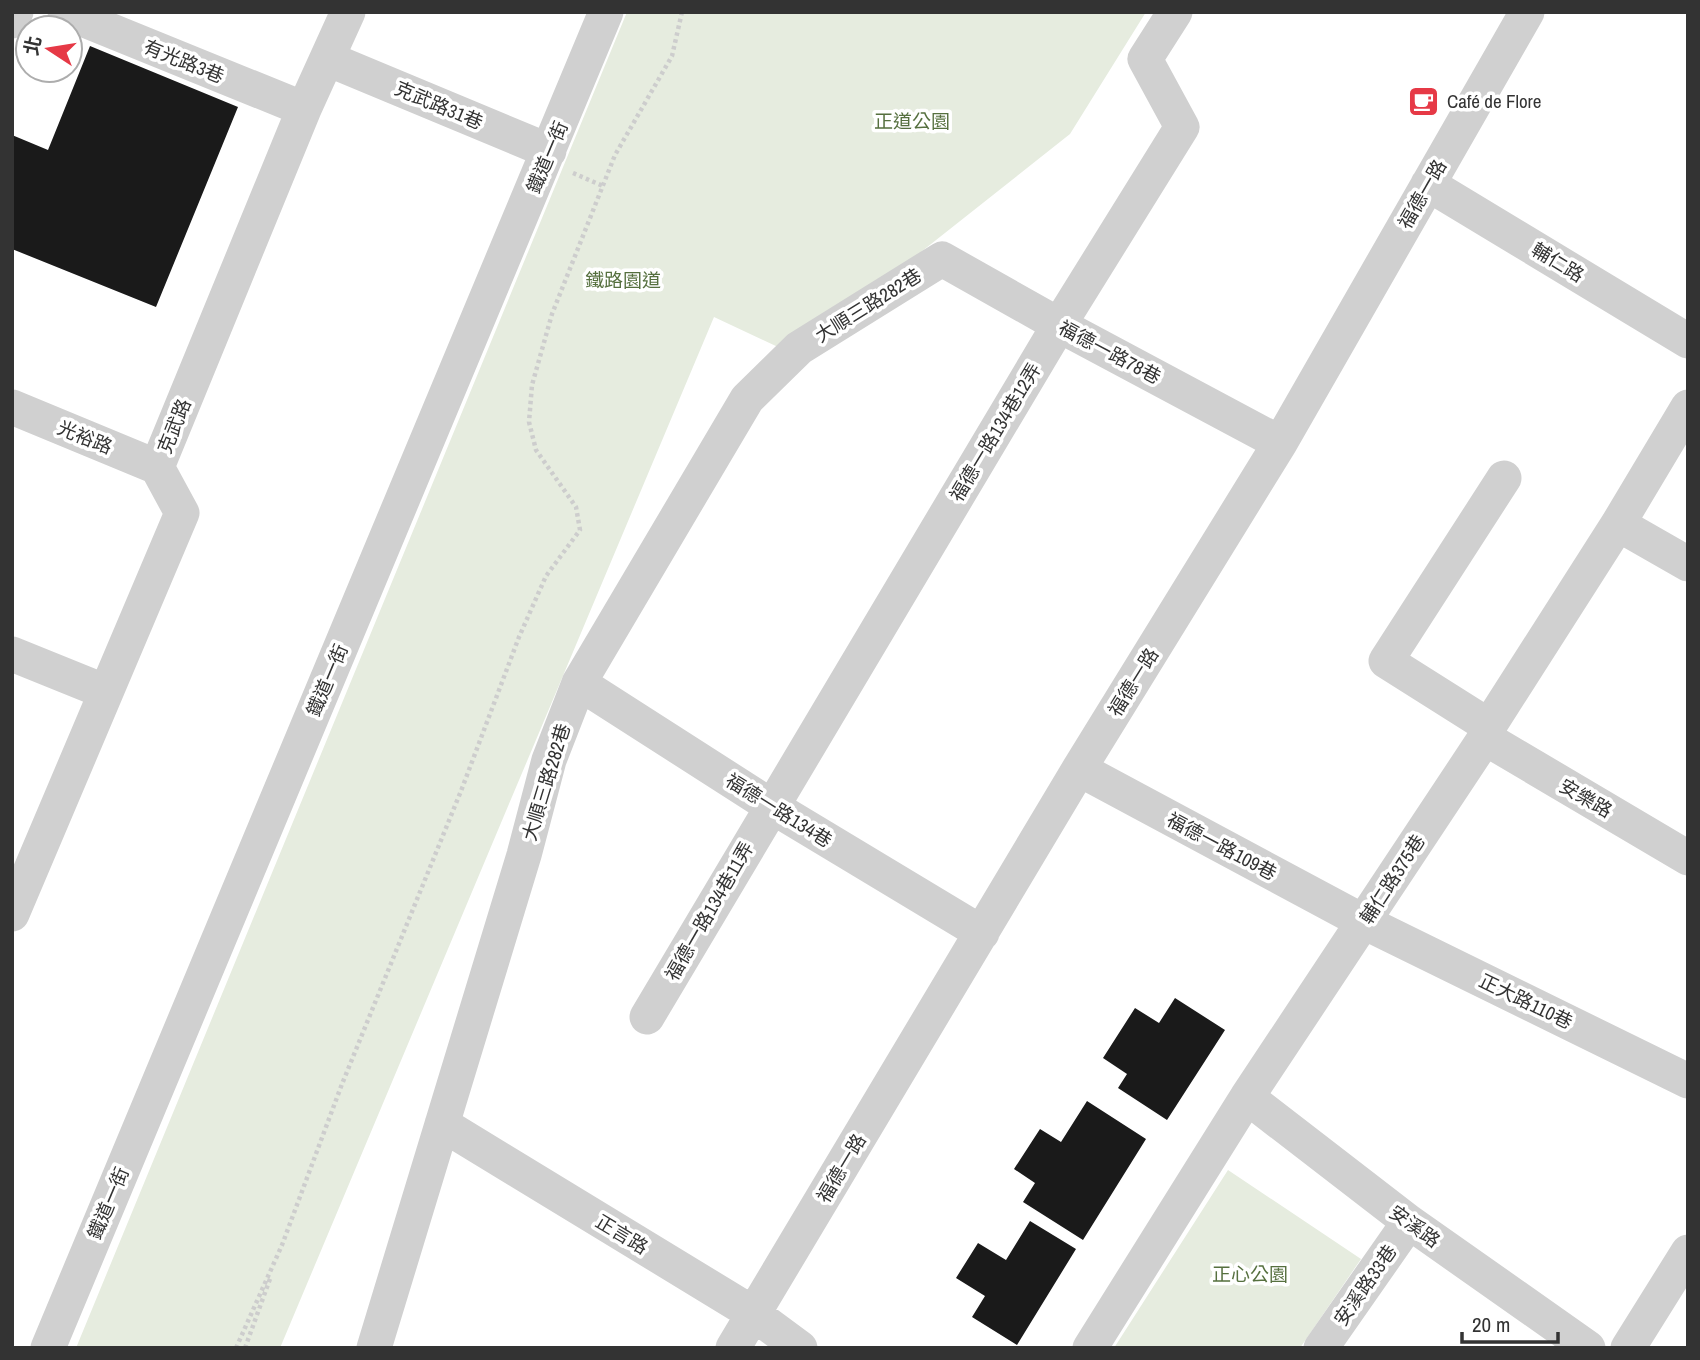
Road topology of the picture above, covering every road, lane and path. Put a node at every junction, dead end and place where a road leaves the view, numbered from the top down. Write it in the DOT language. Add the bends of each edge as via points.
graph roads {
  1 [pos="16,12"];
  2 [pos="65,12"];
  3 [pos="348,12"];
  4 [pos="607,12"];
  5 [pos="682,12"];
  6 [pos="1175,12"];
  7 [pos="1527,12"];
  8 [pos="12,21"];
  9 [pos="328,59"];
  10 [pos="304,109"];
  11 [pos="560,161"];
  12 [pos="1429,184"];
  13 [pos="603,186"];
  14 [pos="942,259"];
  15 [pos="1059,325"];
  16 [pos="1688,341"];
  17 [pos="12,407"];
  18 [pos="1688,407"];
  19 [pos="1280,443"];
  20 [pos="157,467"];
  21 [pos="1504,478"];
  22 [pos="1618,524"];
  23 [pos="1688,564"];
  24 [pos="12,654"];
  25 [pos="579,683"];
  26 [pos="106,692"];
  27 [pos="1487,732"];
  28 [pos="1079,769"];
  29 [pos="771,806"];
  30 [pos="1688,858"];
  31 [pos="12,914"];
  32 [pos="1364,922"];
  33 [pos="982,933"];
  34 [pos="647,1017"];
  35 [pos="1688,1081"];
  36 [pos="1247,1097"];
  37 [pos="442,1124"];
  38 [pos="1409,1222"];
  39 [pos="282,1245"];
  40 [pos="1688,1252"];
  41 [pos="754,1314"];
  42 [pos="48,1348"];
  43 [pos="236,1348"];
  44 [pos="246,1348"];
  45 [pos="374,1348"];
  46 [pos="733,1348"];
  47 [pos="800,1348"];
  48 [pos="1090,1348"];
  49 [pos="1321,1348"];
  50 [pos="1588,1348"];
  51 [pos="1628,1348"];
  1 -- 8 [label="street"];
  2 -- 10 [label="street, 有光路3巷"];
  3 -- 9 [label="street, 克武路"];
  4 -- 11 [label="street, 鐵道一街"];
  5 -- 13 [label="path" via="671,56 615,155"];
  6 -- 15 [label="street, 福德一路134巷12弄" via="1145,59 1182,127"];
  7 -- 12 [label="street, 福德一路"];
  9 -- 10 [label="street, 克武路"];
  9 -- 11 [label="street, 克武路31巷"];
  10 -- 20 [label="street, 克武路"];
  11 -- 13 [label="path"];
  11 -- 42 [label="street, 鐵道一街"];
  12 -- 16 [label="street, 輔仁路"];
  12 -- 19 [label="street, 福德一路"];
  13 -- 39 [label="path" via="552,314 531,385 529,422 536,450 576,507 580,530 546,576 519,638"];
  14 -- 15 [label="street, 福德一路78巷"];
  14 -- 25 [label="street, 大順三路282巷" via="799,348 747,399"];
  15 -- 19 [label="street, 福德一路78巷"];
  15 -- 29 [label="street, 福德一路134巷12弄"];
  17 -- 20 [label="street, 光裕路"];
  18 -- 22 [label="street, 輔仁路375巷"];
  19 -- 28 [label="street, 福德一路"];
  20 -- 26 [label="street, 克武路" via="182,513"];
  21 -- 27 [label="street, 安樂路" via="1386,661"];
  22 -- 23 [label="street"];
  22 -- 27 [label="street, 輔仁路375巷"];
  24 -- 26 [label="street"];
  25 -- 29 [label="street, 福德一路134巷"];
  25 -- 37 [label="street, 大順三路282巷" via="549,760"];
  26 -- 31 [label="street, 克武路"];
  27 -- 30 [label="street, 安樂路"];
  27 -- 32 [label="street, 輔仁路375巷"];
  28 -- 32 [label="street, 福德一路109巷"];
  28 -- 33 [label="street, 福德一路"];
  29 -- 33 [label="street, 福德一路134巷"];
  29 -- 34 [label="street, 福德一路134巷11弄"];
  32 -- 35 [label="street, 正大路110巷"];
  32 -- 36 [label="street, 輔仁路375巷"];
  33 -- 41 [label="street, 福德一路"];
  36 -- 38 [label="street, 安溪路"];
  36 -- 48 [label="street, 輔仁路375巷"];
  37 -- 41 [label="street, 正言路"];
  37 -- 45 [label="street, 大順三路282巷"];
  38 -- 49 [label="street, 安溪路33巷"];
  38 -- 50 [label="street, 安溪路"];
  39 -- 43 [label="path"];
  39 -- 44 [label="path"];
  40 -- 51 [label="street"];
  41 -- 46 [label="street, 福德一路"];
  41 -- 47 [label="street, 正言路"];
}
